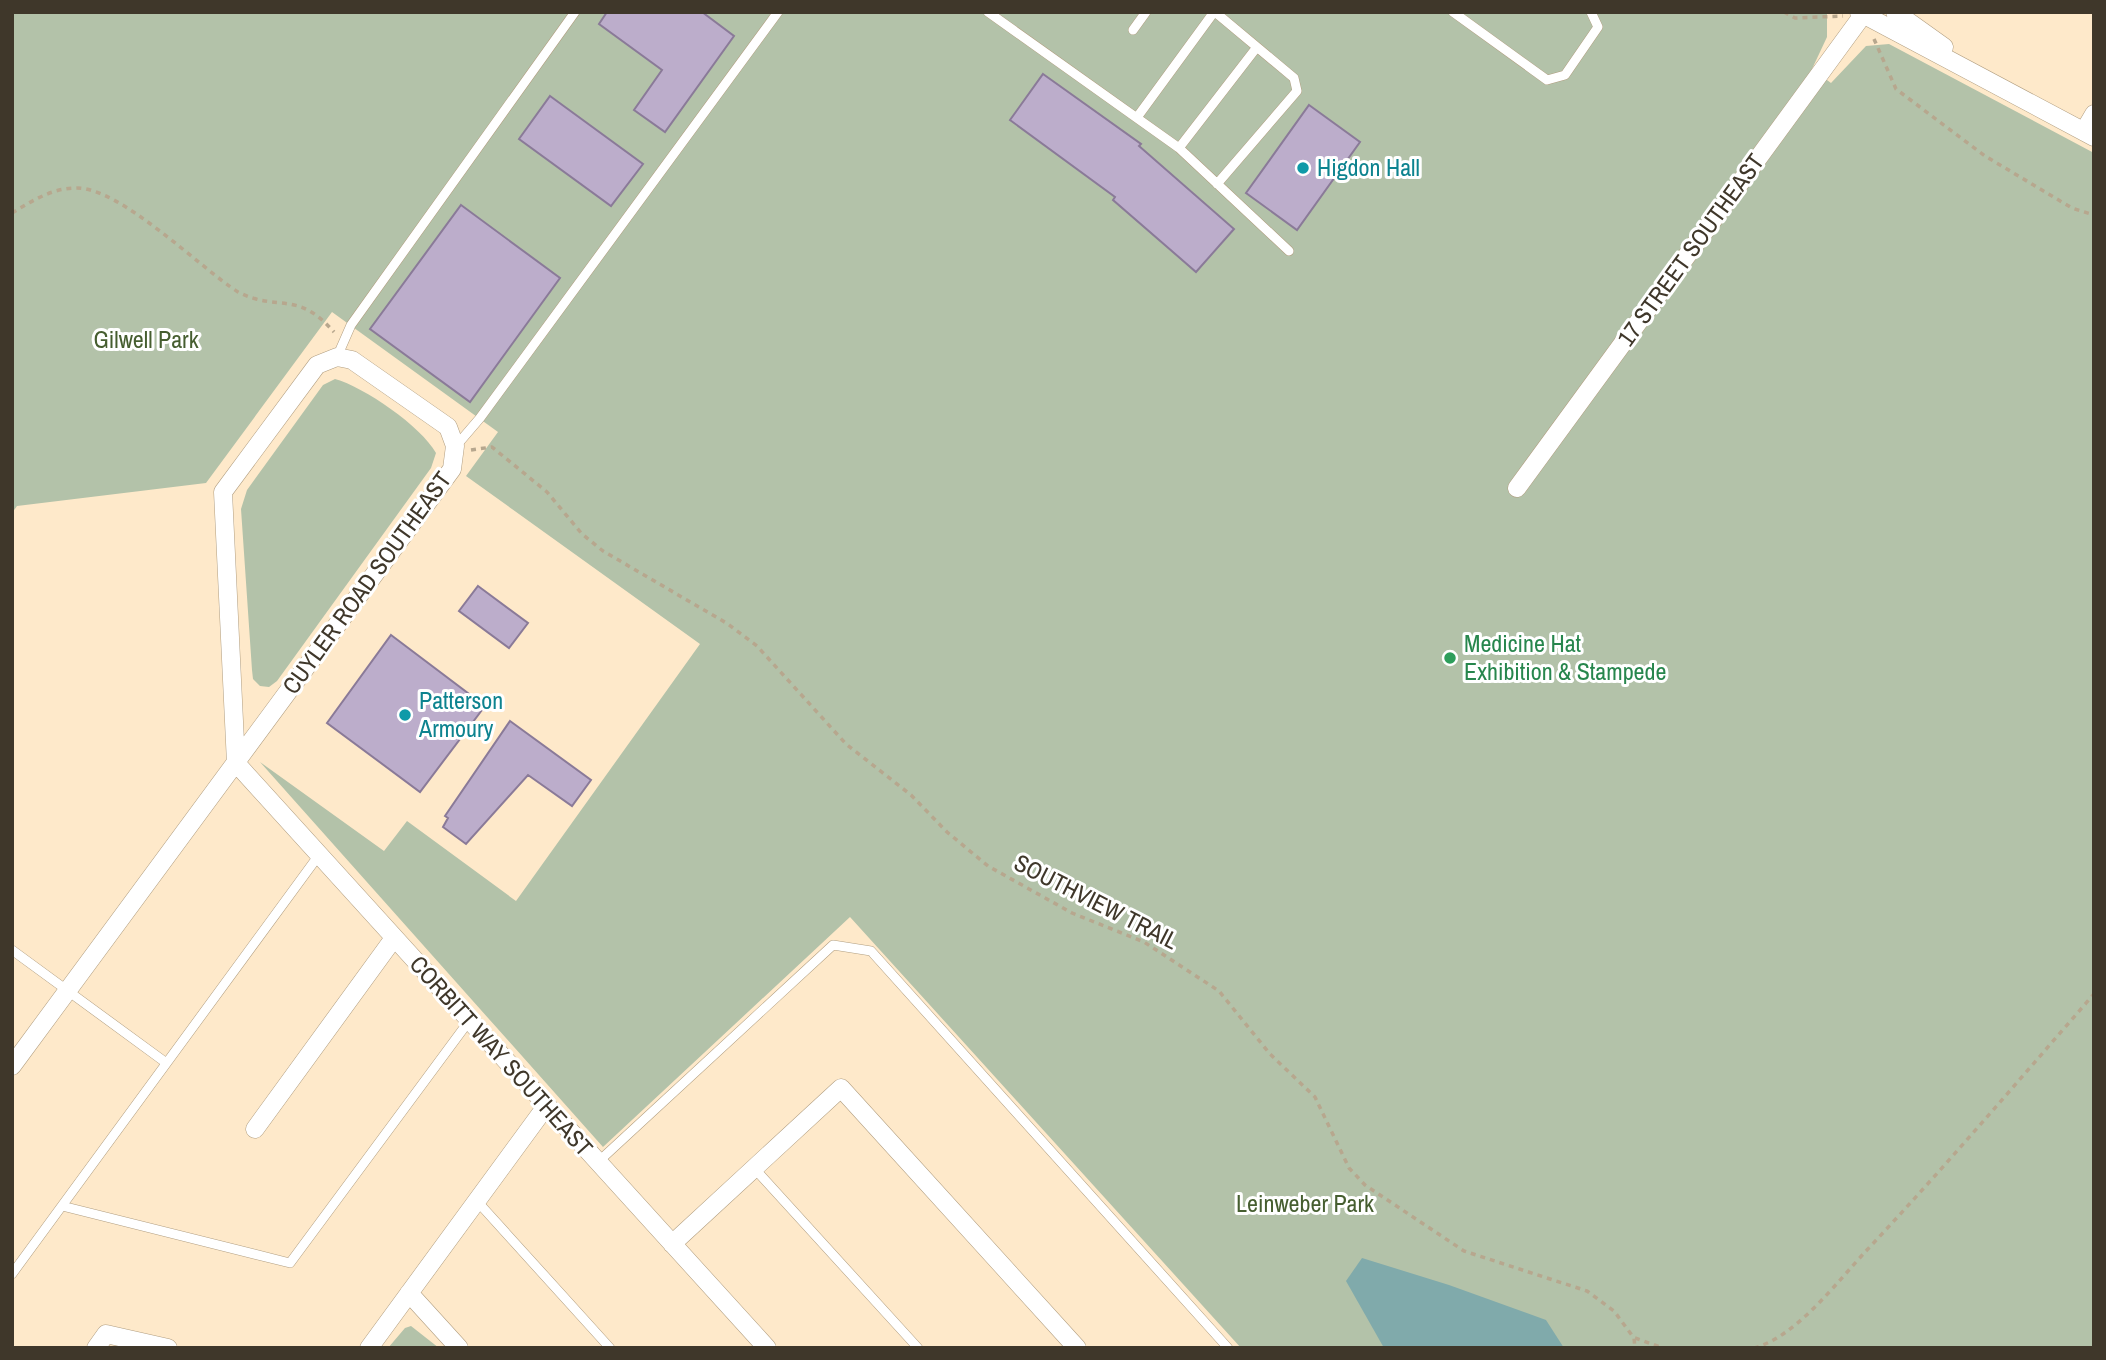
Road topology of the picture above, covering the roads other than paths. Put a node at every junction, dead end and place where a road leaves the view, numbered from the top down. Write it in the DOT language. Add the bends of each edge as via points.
graph roads {
  1 [pos="575,12"];
  2 [pos="778,12"];
  3 [pos="988,12"];
  4 [pos="1146,12"];
  5 [pos="1214,12"];
  6 [pos="1453,12"];
  7 [pos="1591,12"];
  8 [pos="1895,12"];
  9 [pos="1862,13"];
  10 [pos="1133,30"];
  11 [pos="1257,47"];
  12 [pos="1998,85"];
  13 [pos="2094,114"];
  14 [pos="1138,116"];
  15 [pos="2089,134"];
  16 [pos="1179,148"];
  17 [pos="1217,184"];
  18 [pos="1289,251"];
  19 [pos="337,357"];
  20 [pos="455,446"];
  21 [pos="1517,488"];
  22 [pos="236,764"];
  23 [pos="319,855"];
  24 [pos="394,938"];
  25 [pos="12,950"];
  26 [pos="68,990"];
  27 [pos="469,1021"];
  28 [pos="165,1062"];
  29 [pos="12,1066"];
  30 [pos="547,1105"];
  31 [pos="255,1129"];
  32 [pos="598,1162"];
  33 [pos="754,1168"];
  34 [pos="476,1200"];
  35 [pos="62,1206"];
  36 [pos="672,1244"];
  37 [pos="12,1274"];
  38 [pos="409,1293"];
  39 [pos="96,1348"];
  40 [pos="168,1348"];
  41 [pos="369,1348"];
  42 [pos="459,1348"];
  43 [pos="610,1348"];
  44 [pos="766,1348"];
  45 [pos="918,1348"];
  46 [pos="1077,1348"];
  47 [pos="1228,1348"];
  1 -- 19 [label="lane" via="351,325"];
  2 -- 20 [label="lane"];
  3 -- 14 [label="lane"];
  4 -- 10 [label="lane"];
  5 -- 11 [label="lane"];
  5 -- 14 [label="lane"];
  6 -- 7 [label="lane" via="1547,80 1564,75 1598,27"];
  8 -- 12 [label="street"];
  9 -- 12 [label="street"];
  9 -- 21 [label="street, 17 STREET SOUTHEAST"];
  11 -- 16 [label="lane"];
  11 -- 17 [label="lane" via="1294,78 1297,91"];
  12 -- 15 [label="street"];
  13 -- 15 [label="street"];
  14 -- 16 [label="lane"];
  16 -- 17 [label="lane"];
  17 -- 18 [label="lane"];
  19 -- 20 [label="street, CUYLER ROAD SOUTHEAST" via="352,360 448,427"];
  19 -- 22 [label="street" via="317,365 223,492"];
  20 -- 22 [label="street, CUYLER ROAD SOUTHEAST" via="452,469"];
  22 -- 23 [label="street, CORBITT WAY SOUTHEAST"];
  22 -- 26 [label="street, CUYLER ROAD SOUTHEAST"];
  23 -- 24 [label="street, CORBITT WAY SOUTHEAST"];
  23 -- 28 [label="lane"];
  24 -- 27 [label="street, CORBITT WAY SOUTHEAST"];
  24 -- 31 [label="street"];
  25 -- 26 [label="lane"];
  26 -- 28 [label="lane"];
  26 -- 29 [label="street, CUYLER ROAD SOUTHEAST"];
  27 -- 30 [label="street, CORBITT WAY SOUTHEAST"];
  27 -- 35 [label="lane" via="290,1263"];
  28 -- 35 [label="lane"];
  30 -- 32 [label="street, CORBITT WAY SOUTHEAST"];
  30 -- 34 [label="street"];
  32 -- 36 [label="street, CORBITT WAY SOUTHEAST"];
  32 -- 47 [label="lane" via="833,945 872,951"];
  33 -- 36 [label="street"];
  33 -- 45 [label="lane"];
  33 -- 46 [label="street" via="841,1088"];
  34 -- 38 [label="street"];
  34 -- 43 [label="lane"];
  35 -- 37 [label="lane"];
  36 -- 44 [label="street, CORBITT WAY SOUTHEAST"];
  38 -- 41 [label="street"];
  38 -- 42 [label="street"];
  39 -- 40 [label="street" via="106,1334"];
}
